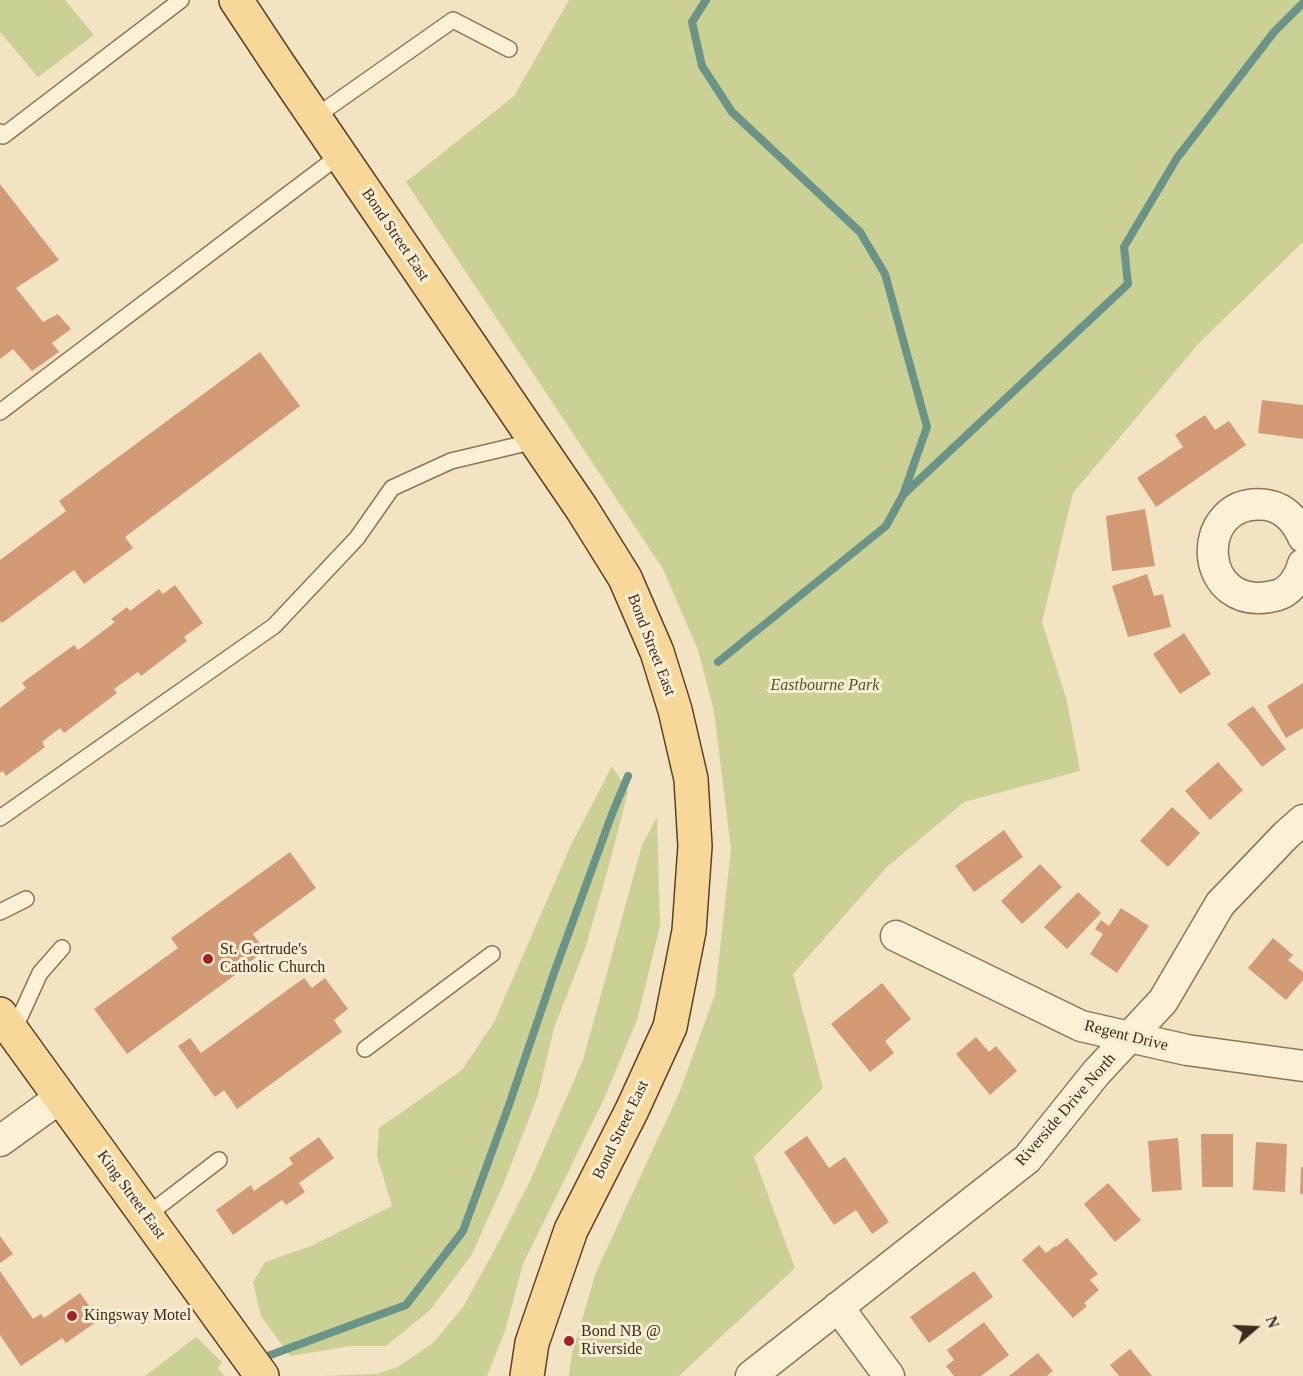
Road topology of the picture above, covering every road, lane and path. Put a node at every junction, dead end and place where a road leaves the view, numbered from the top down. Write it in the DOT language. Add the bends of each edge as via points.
graph roads {
  1 [pos="181,0"];
  2 [pos="236,0"];
  3 [pos="509,49"];
  4 [pos="315,117"];
  5 [pos="0,132"];
  6 [pos="340,155"];
  7 [pos="0,412"];
  8 [pos="535,441"];
  9 [pos="1303,537"];
  10 [pos="1299,584"];
  11 [pos="0,818"];
  12 [pos="1303,820"];
  13 [pos="26,899"];
  14 [pos="0,912"];
  15 [pos="896,936"];
  16 [pos="62,948"];
  17 [pos="492,954"];
  18 [pos="6,1023"];
  19 [pos="1128,1038"];
  20 [pos="365,1049"];
  21 [pos="1303,1066"];
  22 [pos="61,1097"];
  23 [pos="0,1141"];
  24 [pos="219,1160"];
  25 [pos="146,1215"];
  26 [pos="838,1306"];
  27 [pos="532,1343"];
  28 [pos="255,1367"];
  29 [pos="510,1376"];
  30 [pos="527,1376"];
  31 [pos="751,1376"];
  32 [pos="889,1376"];
  1 -- 5 [label="lane" via="3,136"];
  2 -- 4 [label="main road, Bond Street East"];
  3 -- 4 [label="lane" via="453,20"];
  4 -- 6 [label="main road, Bond Street East"];
  6 -- 7 [label="lane"];
  6 -- 8 [label="main road, Bond Street East"];
  8 -- 11 [label="lane" via="451,461 392,489 357,538 274,626"];
  8 -- 27 [label="main road, Bond Street East" via="625,578 657,652 692,778 695,846 689,931 670,1027 571,1230"];
  9 -- 10 [label="street" via="1287,513 1257,504 1229,514 1218,526 1213,541 1216,572 1238,593 1252,598 1267,597"];
  12 -- 19 [label="street, Riverside Drive North" via="1220,904 1163,1001"];
  13 -- 14 [label="lane"];
  15 -- 19 [label="street, Regent Drive" via="1081,1026"];
  16 -- 18 [label="lane"];
  17 -- 20 [label="lane"];
  18 -- 22 [label="main road, King Street East"];
  19 -- 21 [label="street, Regent Drive"];
  19 -- 26 [label="street, Riverside Drive North" via="1027,1159"];
  22 -- 23 [label="street"];
  22 -- 25 [label="main road, King Street East"];
  24 -- 25 [label="lane"];
  25 -- 28 [label="main road, King Street East"];
  26 -- 31 [label="street, Riverside Drive North"];
  26 -- 32 [label="street"];
  27 -- 29 [label="main road"];
  27 -- 30 [label="main road, Bond Street East"];
}
